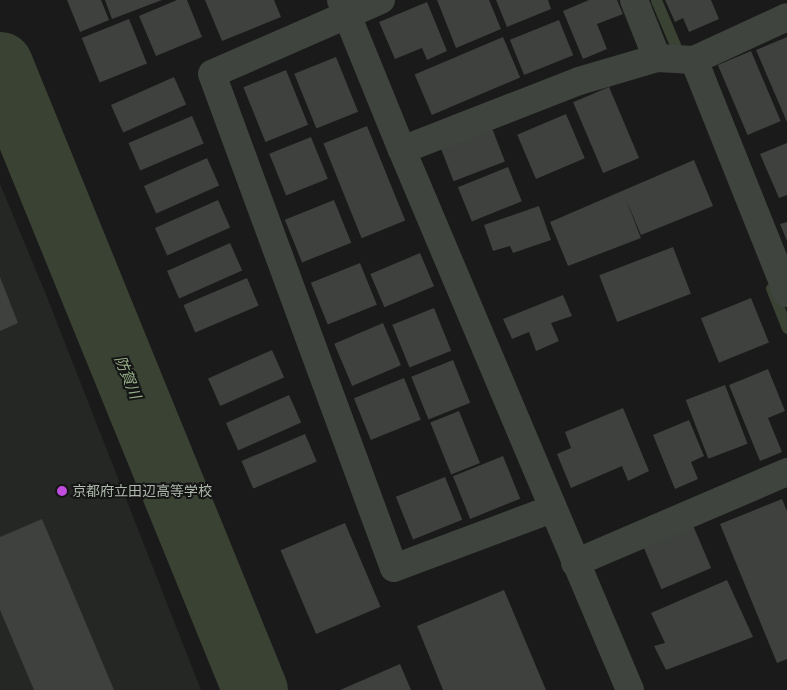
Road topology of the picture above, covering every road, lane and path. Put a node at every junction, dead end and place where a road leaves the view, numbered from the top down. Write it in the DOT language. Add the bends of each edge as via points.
graph roads {
  1 [pos="381,0"];
  2 [pos="634,0"];
  3 [pos="344,7"];
  4 [pos="787,17"];
  5 [pos="657,58"];
  6 [pos="694,60"];
  7 [pos="402,150"];
  8 [pos="787,293"];
  9 [pos="787,472"];
  10 [pos="552,509"];
  11 [pos="575,562"];
  12 [pos="630,690"];
  1 -- 3 [label="street"];
  2 -- 5 [label="street"];
  3 -- 7 [label="street"];
  3 -- 10 [label="street" via="212,74 394,568"];
  4 -- 6 [label="street"];
  5 -- 6 [label="street"];
  5 -- 7 [label="street" via="579,81"];
  6 -- 8 [label="street"];
  7 -- 10 [label="street"];
  9 -- 11 [label="street"];
  10 -- 11 [label="street"];
  11 -- 12 [label="street"];
}
